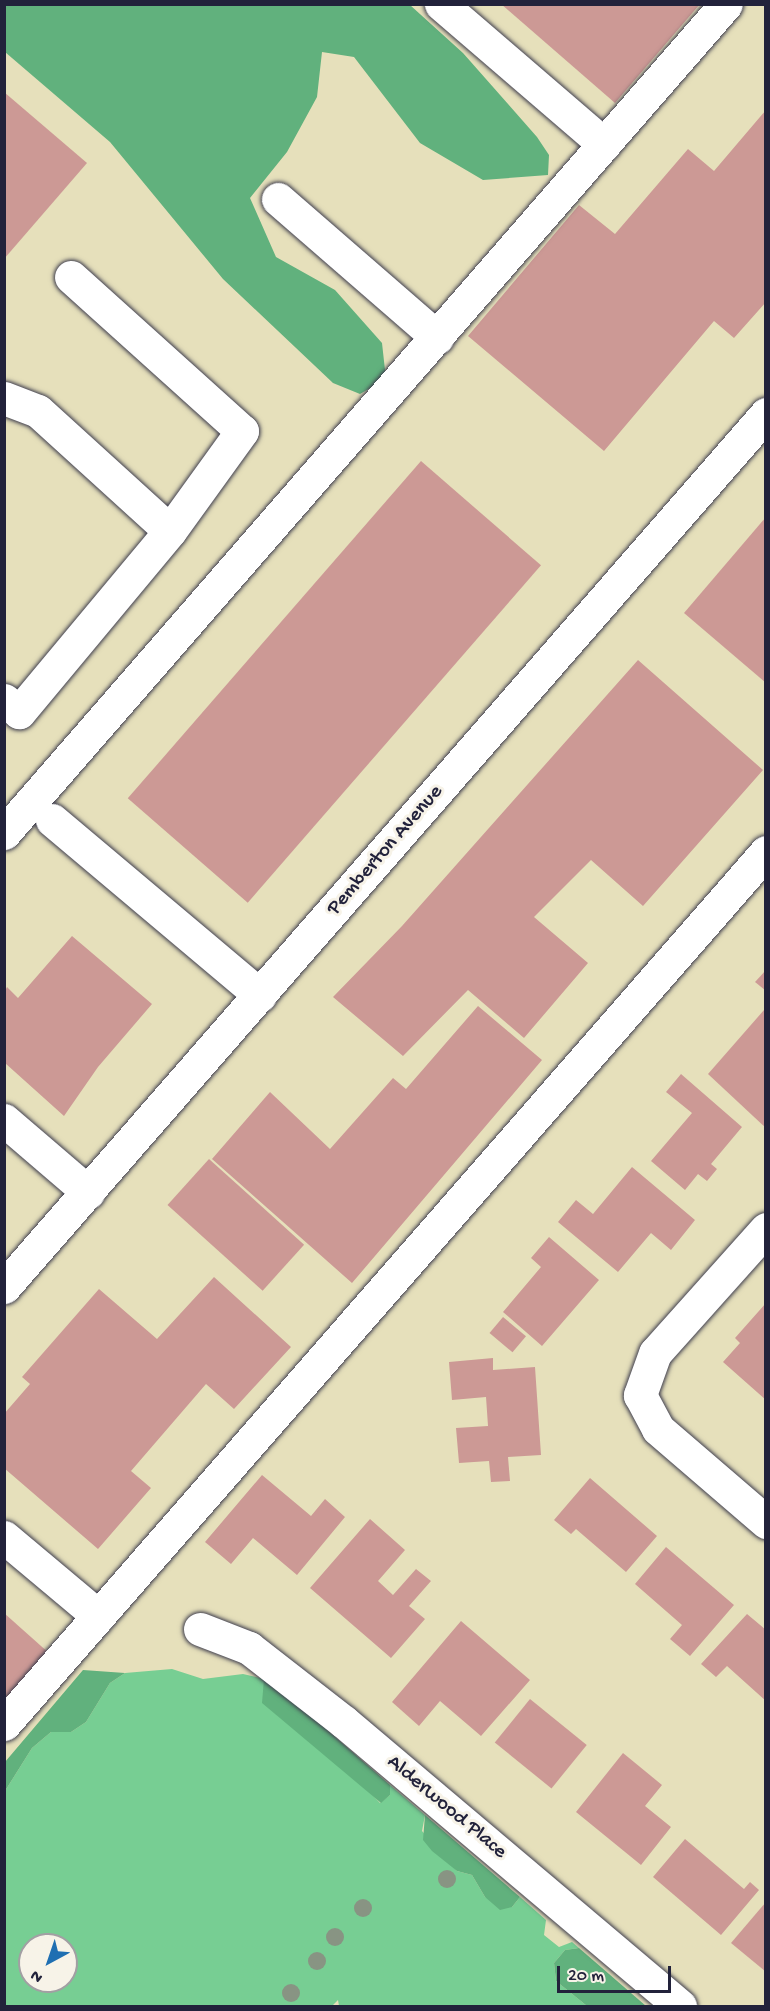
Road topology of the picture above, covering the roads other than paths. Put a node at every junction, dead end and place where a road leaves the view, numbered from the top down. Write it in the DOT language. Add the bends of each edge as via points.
graph roads {
  1 [pos="441,4"];
  2 [pos="726,4"];
  3 [pos="604,144"];
  4 [pos="278,199"];
  5 [pos="71,277"];
  6 [pos="437,337"];
  7 [pos="4,398"];
  8 [pos="765,414"];
  9 [pos="170,531"];
  10 [pos="4,700"];
  11 [pos="52,820"];
  12 [pos="4,833"];
  13 [pos="765,852"];
  14 [pos="260,995"];
  15 [pos="4,1120"];
  16 [pos="88,1192"];
  17 [pos="765,1229"];
  18 [pos="4,1287"];
  19 [pos="765,1522"];
  20 [pos="4,1537"];
  21 [pos="98,1616"];
  22 [pos="200,1629"];
  23 [pos="4,1724"];
  24 [pos="680,2007"];
  1 -- 3 [label="street"];
  2 -- 3 [label="street"];
  3 -- 6 [label="street"];
  4 -- 6 [label="street"];
  5 -- 9 [label="street" via="242,431"];
  6 -- 12 [label="street"];
  7 -- 9 [label="street" via="38,411"];
  8 -- 14 [label="street, Pemberton Avenue"];
  9 -- 10 [label="street" via="19,712"];
  11 -- 14 [label="street"];
  13 -- 21 [label="street"];
  14 -- 16 [label="street, Pemberton Avenue"];
  15 -- 16 [label="street"];
  16 -- 18 [label="street, Pemberton Avenue"];
  17 -- 19 [label="street" via="655,1353 640,1395 658,1429"];
  20 -- 21 [label="street"];
  21 -- 23 [label="street"];
  22 -- 24 [label="street, Alderwood Place" via="249,1648 335,1715"];
}
